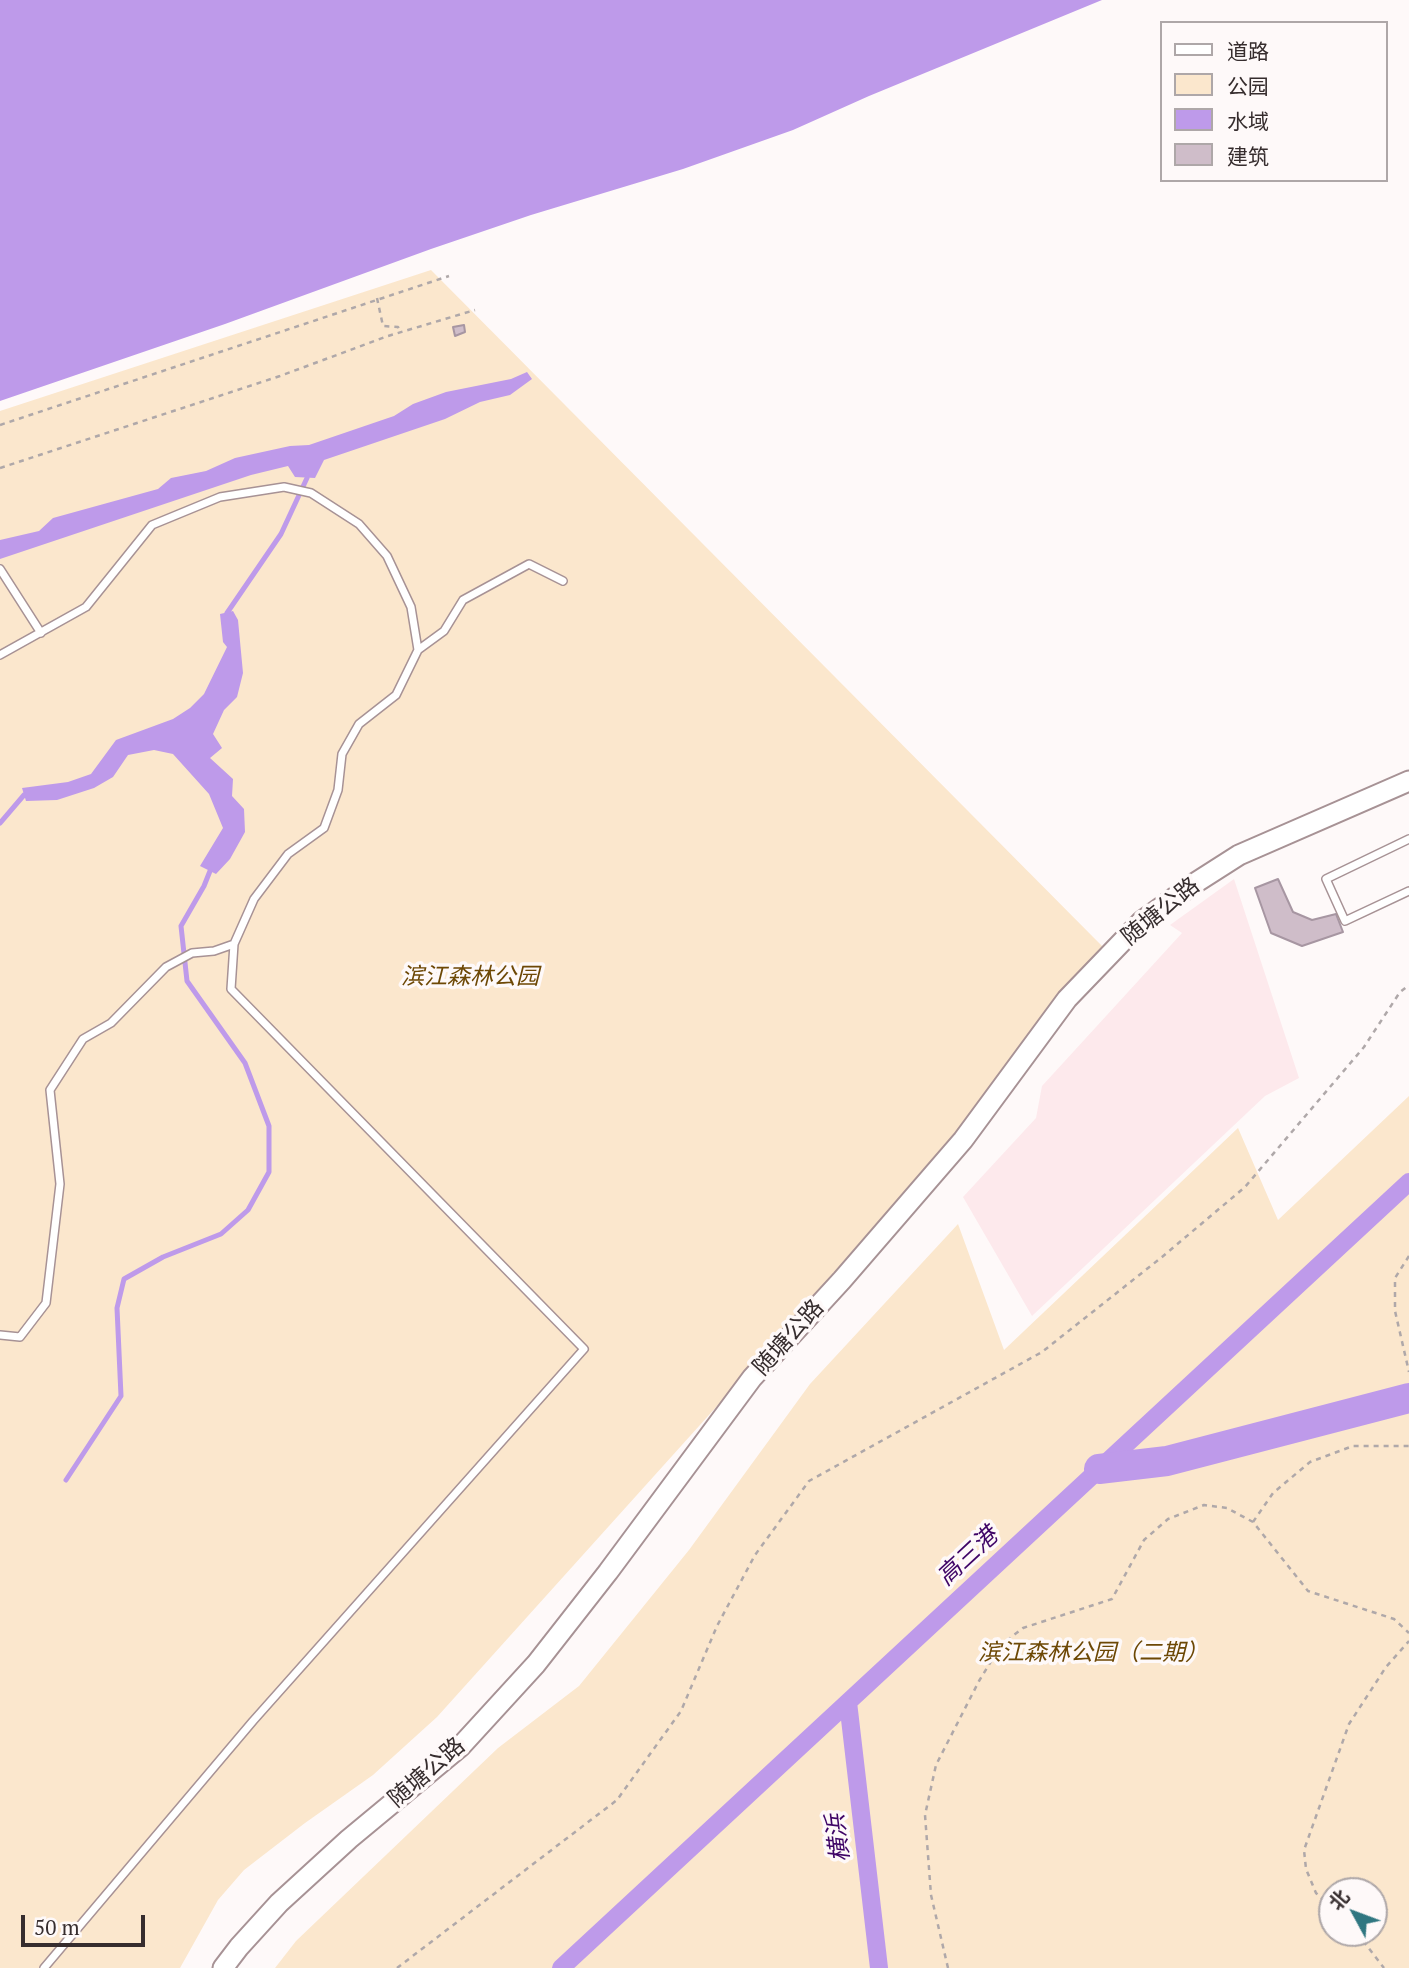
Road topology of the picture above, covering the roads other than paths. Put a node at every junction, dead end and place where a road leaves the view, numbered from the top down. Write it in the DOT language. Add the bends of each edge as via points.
graph roads {
  1 [pos="0,569"];
  2 [pos="563,580"];
  3 [pos="41,634"];
  4 [pos="418,650"];
  5 [pos="0,655"];
  6 [pos="1409,781"];
  7 [pos="1409,839"];
  8 [pos="1409,891"];
  9 [pos="234,944"];
  10 [pos="0,1335"];
  11 [pos="44,1968"];
  12 [pos="223,1968"];
  1 -- 3 [label="lane"];
  2 -- 4 [label="lane" via="529,564 463,600 444,631"];
  3 -- 4 [label="lane" via="86,607 152,525 220,497 284,486 311,493 359,524 387,556 411,607"];
  3 -- 5 [label="lane"];
  4 -- 9 [label="lane" via="396,695 359,724 342,754 338,790 324,828 288,854 254,899"];
  6 -- 12 [label="street, 随塘公路" via="1239,855 1142,921 1067,999 963,1140 752,1378 536,1664 460,1747 279,1903"];
  7 -- 8 [label="lane" via="1326,879 1345,921"];
  9 -- 10 [label="lane" via="192,953 166,967 111,1023 83,1039 50,1090 60,1184 46,1303 20,1337"];
  9 -- 11 [label="lane" via="231,989 584,1349 253,1721"];
}
